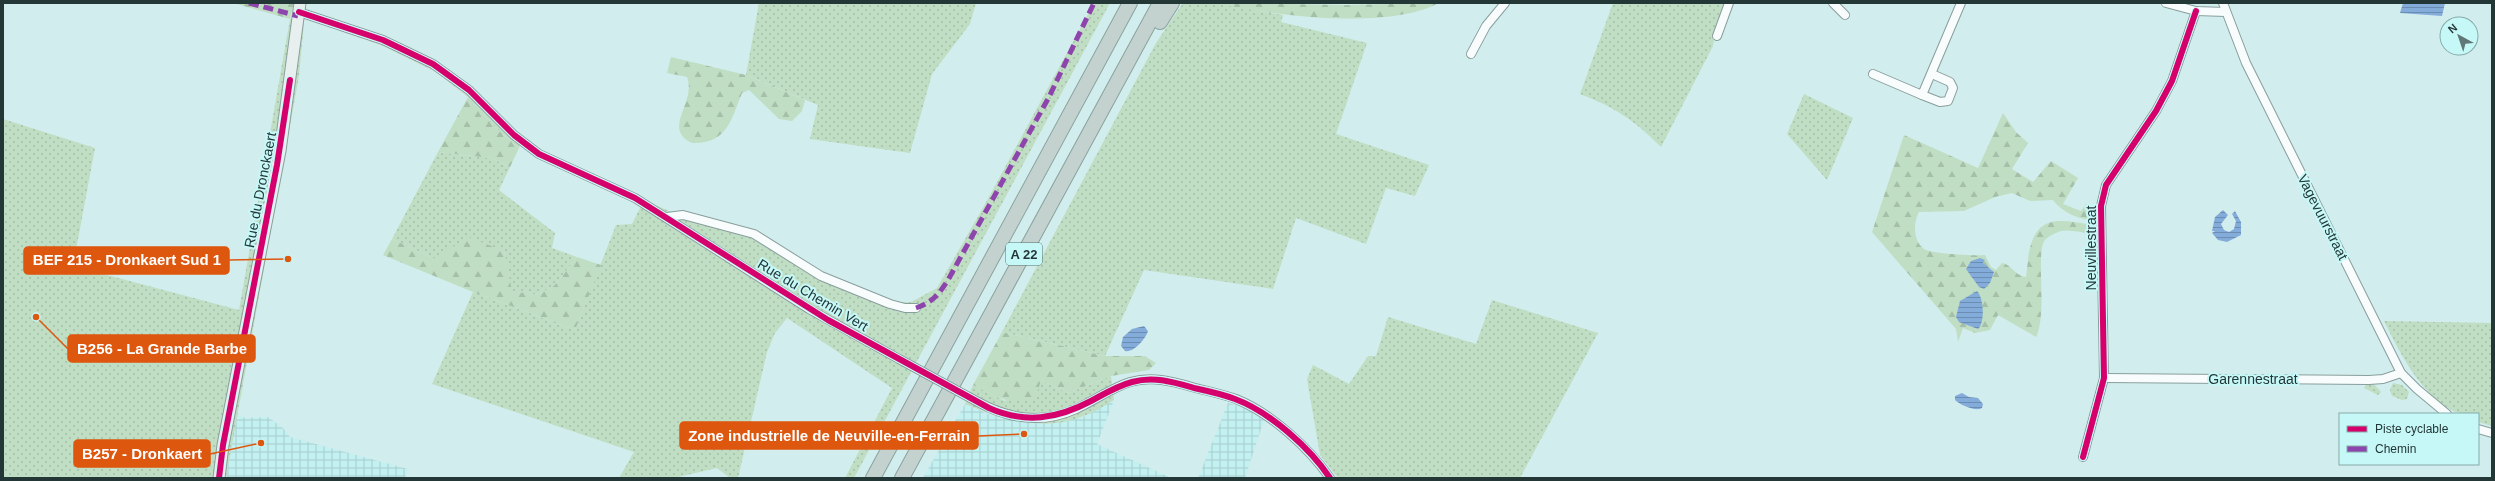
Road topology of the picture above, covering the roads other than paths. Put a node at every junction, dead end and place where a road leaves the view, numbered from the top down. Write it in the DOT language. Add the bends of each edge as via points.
graph roads {
  1 [pos="1124,3"];
  2 [pos="1130,3"];
  3 [pos="1160,3"];
  4 [pos="1172,3"];
  5 [pos="1505,3"];
  6 [pos="1729,3"];
  7 [pos="1833,3"];
  8 [pos="1961,3"];
  9 [pos="2166,3"];
  10 [pos="2223,3"];
  11 [pos="299,8"];
  12 [pos="2196,11"];
  13 [pos="2226,12"];
  14 [pos="1845,15"];
  15 [pos="1717,36"];
  16 [pos="1111,39"];
  17 [pos="1471,54"];
  18 [pos="1873,74"];
  19 [pos="1932,74"];
  20 [pos="1120,77"];
  21 [pos="1922,95"];
  22 [pos="667,217"];
  23 [pos="916,308"];
  24 [pos="2401,373"];
  25 [pos="2104,378"];
  26 [pos="2446,413"];
  27 [pos="2479,429"];
  28 [pos="927,430"];
  29 [pos="2492,433"];
  30 [pos="223,446"];
  31 [pos="2083,458"];
  32 [pos="215,478"];
  33 [pos="219,478"];
  34 [pos="873,478"];
  35 [pos="902,478"];
  36 [pos="910,478"];
  37 [pos="1330,478"];
  1 -- 16 [label="highway"];
  2 -- 16 [label="highway, A 22"];
  3 -- 20 [label="highway, A 22"];
  4 -- 20 [label="highway" via="1142,52"];
  5 -- 17 [label="street" via="1486,26"];
  6 -- 15 [label="street"];
  7 -- 14 [label="street"];
  8 -- 19 [label="street"];
  9 -- 12 [label="street"];
  10 -- 13 [label="street, Vagevuurstraat"];
  11 -- 22 [label="street, Rue du Chemin Vert" via="416,54 462,84 510,132 533,150 626,194"];
  11 -- 30 [label="main road, Rue du Dronckaert" via="278,158"];
  12 -- 13 [label="street"];
  12 -- 25 [label="street, Neuvillestraat" via="2172,81 2156,111 2106,185 2103,194 2101,206"];
  13 -- 24 [label="street, Vagevuurstraat" via="2246,63"];
  16 -- 34 [label="highway, A 22"];
  18 -- 21 [label="street"];
  19 -- 21 [label="street"];
  19 -- 21 [label="street" via="1950,82 1953,88 1948,101 1940,102"];
  20 -- 28 [label="highway, A 22"];
  22 -- 23 [label="street, Rue du Chemin Vert" via="683,215 754,234 821,276 890,304"];
  22 -- 37 [label="street, Rue du Chemin Vert, bridge" via="810,309 978,402 1015,417 1048,418 1076,409 1130,382 1146,379 1167,380 1236,399 1260,412 1306,449"];
  24 -- 25 [label="street, Garennestraat" via="2383,379 2368,380"];
  24 -- 26 [label="street, Vagevuurstraat"];
  25 -- 31 [label="street, Neuvillestraat"];
  27 -- 29 [label="street"];
  28 -- 35 [label="highway, A 22"];
  28 -- 36 [label="highway"];
  30 -- 32 [label="main road, Rue du Dronckaert"];
  30 -- 33 [label="main road, Rue du Dronckaert"];
}
